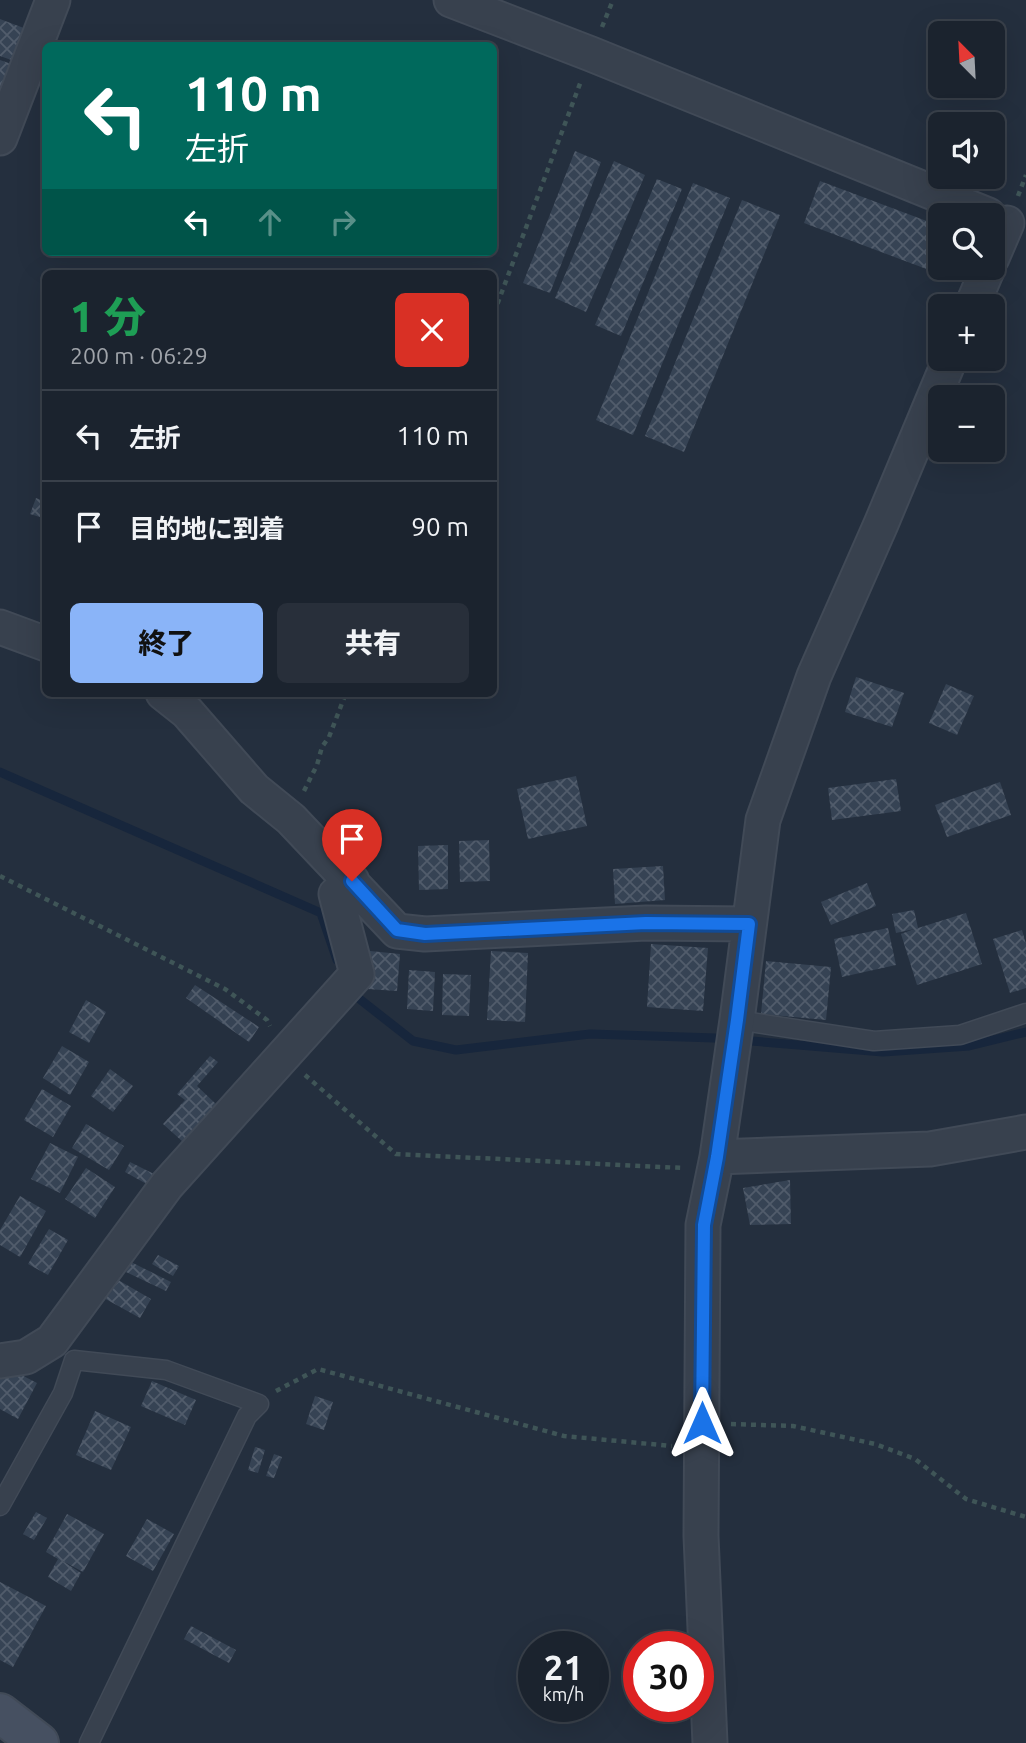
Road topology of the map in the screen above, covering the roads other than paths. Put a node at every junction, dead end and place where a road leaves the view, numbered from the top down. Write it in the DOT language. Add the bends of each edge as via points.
graph roads {
  1 [pos="53,0"];
  2 [pos="451,0"];
  3 [pos="0,138"];
  4 [pos="956,203"];
  5 [pos="945,371"];
  6 [pos="0,627"];
  7 [pos="42,643"];
  8 [pos="168,697"];
  9 [pos="352,881"];
  10 [pos="749,924"];
  11 [pos="1026,1013"];
  12 [pos="737,1020"];
  13 [pos="1026,1132"];
  14 [pos="716,1163"];
  15 [pos="42,1347"];
  16 [pos="74,1360"];
  17 [pos="0,1361"];
  18 [pos="0,1506"];
  19 [pos="0,1713"];
  20 [pos="38,1743"];
  21 [pos="89,1743"];
  22 [pos="710,1743"];
  1 -- 3 [label="street"];
  2 -- 4 [label="street"];
  5 -- 10 [label="street" via="814,676 763,820"];
  6 -- 7 [label="street"];
  8 -- 9 [label="street" via="187,712 254,789"];
  9 -- 10 [label="street" via="397,930 425,934 646,923"];
  9 -- 15 [label="street" via="336,894 357,974 167,1185 52,1341"];
  10 -- 12 [label="street"];
  11 -- 12 [label="lane" via="960,1035 874,1041"];
  12 -- 14 [label="street"];
  13 -- 14 [label="street" via="930,1149"];
  14 -- 22 [label="street" via="704,1225 701,1536"];
  15 -- 16 [label="lane"];
  15 -- 17 [label="street" via="26,1357"];
  16 -- 18 [label="lane" via="63,1393"];
  16 -- 21 [label="lane" via="166,1370 259,1404 247,1416"];
  19 -- 20 [label="street"];
}
